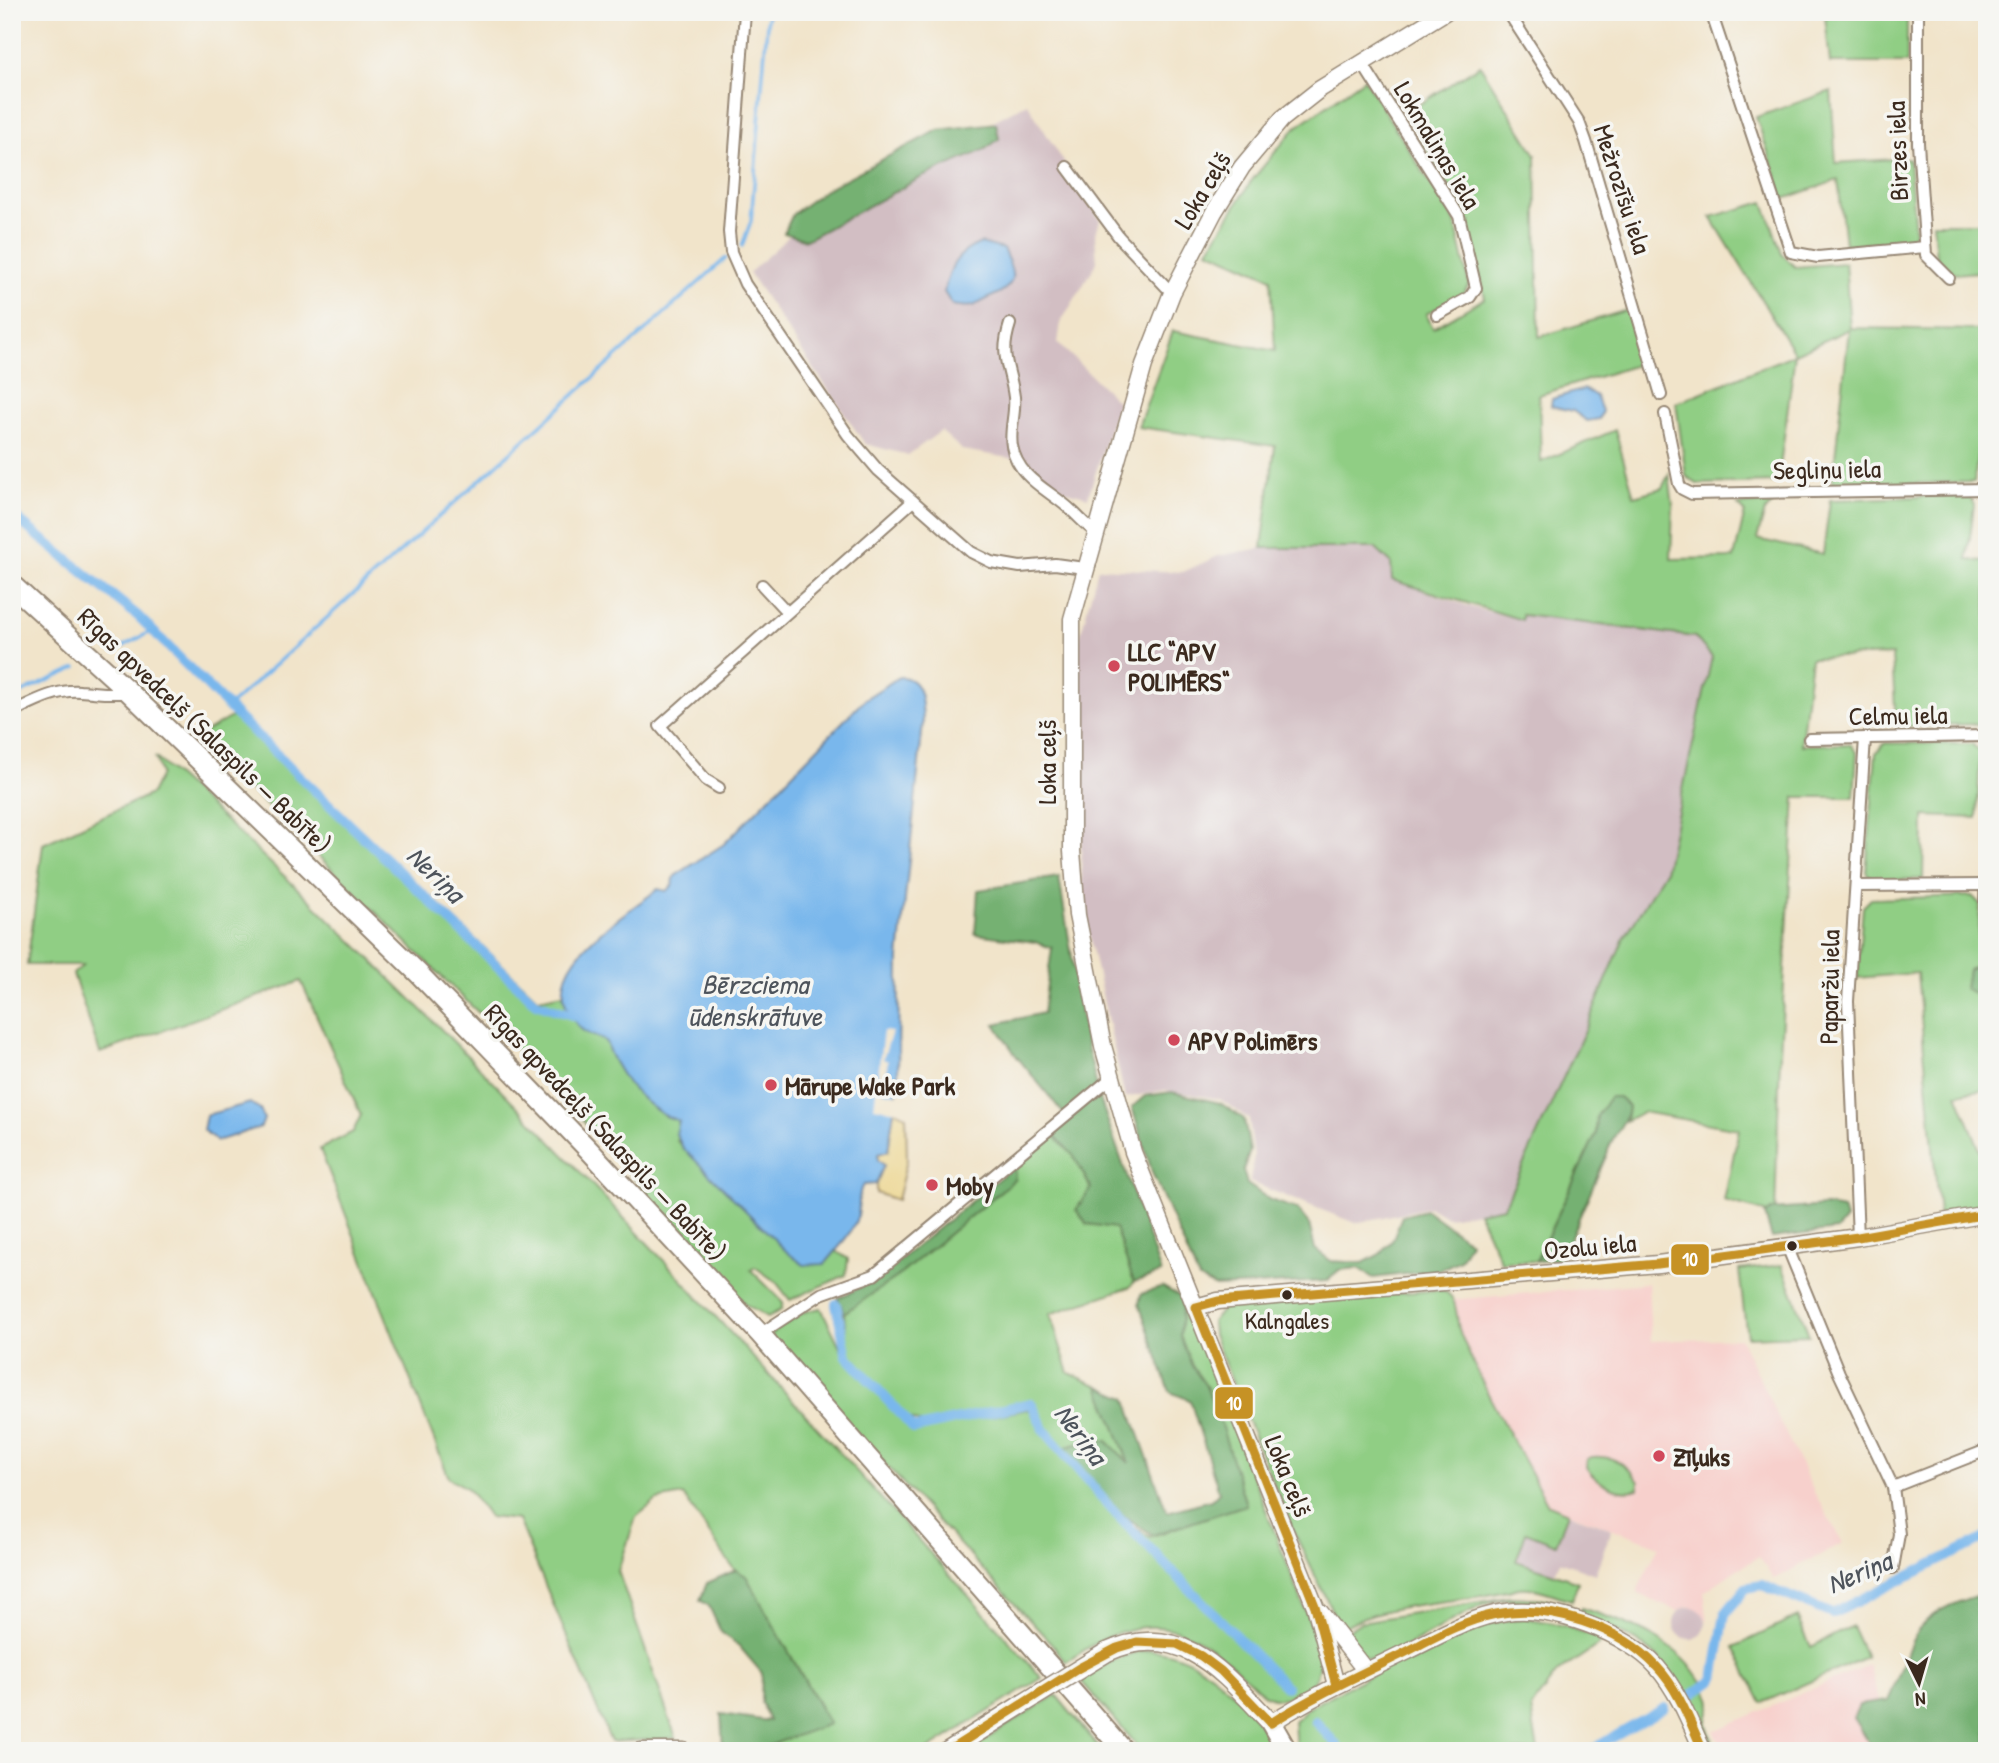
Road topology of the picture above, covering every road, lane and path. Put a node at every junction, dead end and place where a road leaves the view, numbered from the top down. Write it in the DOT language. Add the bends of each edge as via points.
graph roads {
  1 [pos="745,12"];
  2 [pos="1445,12"];
  3 [pos="1508,12"];
  4 [pos="1711,12"];
  5 [pos="1918,12"];
  6 [pos="1362,63"];
  7 [pos="1067,167"];
  8 [pos="1925,247"];
  9 [pos="1949,278"];
  10 [pos="1172,293"];
  11 [pos="1437,315"];
  12 [pos="1010,324"];
  13 [pos="1661,395"];
  14 [pos="1665,414"];
  15 [pos="1987,489"];
  16 [pos="913,501"];
  17 [pos="1096,532"];
  18 [pos="1084,568"];
  19 [pos="761,584"];
  20 [pos="12,585"];
  21 [pos="787,612"];
  22 [pos="129,692"];
  23 [pos="12,712"];
  24 [pos="1987,736"];
  25 [pos="1865,738"];
  26 [pos="1809,739"];
  27 [pos="719,788"];
  28 [pos="1987,812"];
  29 [pos="1985,885"];
  30 [pos="1856,886"];
  31 [pos="1984,952"];
  32 [pos="1111,1078"];
  33 [pos="1987,1214"];
  34 [pos="1858,1237"];
  35 [pos="1787,1246"];
  36 [pos="1196,1307"];
  37 [pos="760,1334"];
  38 [pos="1987,1450"];
  39 [pos="1893,1487"];
  40 [pos="1893,1568"];
  41 [pos="1315,1606"];
  42 [pos="1366,1671"];
  43 [pos="1336,1685"];
  44 [pos="1271,1723"];
  45 [pos="1101,1724"];
  46 [pos="641,1751"];
  47 [pos="684,1751"];
  48 [pos="948,1751"];
  49 [pos="1110,1751"];
  50 [pos="1124,1751"];
  51 [pos="1287,1751"];
  52 [pos="1703,1751"];
  1 -- 16 [label="street" via="729,232 736,269 848,436"];
  2 -- 6 [label="main road, Loka ceļš"];
  3 -- 13 [label="street, Mežrozīšu iela" via="1579,122"];
  4 -- 8 [label="street" via="1791,252 1818,257"];
  5 -- 8 [label="street, Birzes iela" via="1918,143"];
  6 -- 10 [label="main road, Loka ceļš" via="1302,102 1256,150 1214,212"];
  6 -- 11 [label="street, Lokmaliņas iela" via="1459,216 1476,288 1470,297"];
  7 -- 10 [label="street" via="1119,237"];
  8 -- 9 [label="street" via="1926,255"];
  10 -- 17 [label="main road, Loka ceļš" via="1144,365"];
  12 -- 17 [label="street" via="1003,345 1014,399 1011,443 1017,464"];
  14 -- 15 [label="street, Segliņu iela" via="1677,477 1682,489 1692,494"];
  16 -- 18 [label="street" via="971,552 991,562"];
  16 -- 21 [label="street"];
  17 -- 18 [label="main road, Loka ceļš"];
  18 -- 32 [label="main road, Loka ceļš" via="1070,650 1072,851 1079,927"];
  19 -- 21 [label="street"];
  20 -- 22 [label="highway, Rīgas apvedceļš (Salaspils — Babīte)"];
  21 -- 27 [label="street" via="657,723 706,780"];
  22 -- 23 [label="street" via="107,696 60,692"];
  22 -- 37 [label="highway, Rīgas apvedceļš (Salaspils — Babīte)" via="418,973"];
  24 -- 25 [label="street, Celmu iela"];
  25 -- 26 [label="street, Celmu iela"];
  25 -- 30 [label="street, Paparžu iela"];
  28 -- 29 [label="street"];
  29 -- 30 [label="street"];
  29 -- 31 [label="street"];
  30 -- 34 [label="street, Paparžu iela" via="1848,1001"];
  32 -- 36 [label="main road, Loka ceļš" via="1146,1188"];
  32 -- 37 [label="street" via="874,1275 821,1294"];
  33 -- 34 [label="main road, Ozolu iela"];
  34 -- 35 [label="main road, Ozolu iela"];
  35 -- 36 [label="main road, Ozolu iela" via="1658,1264 1218,1301"];
  35 -- 39 [label="street" via="1839,1373"];
  36 -- 41 [label="main road, Loka ceļš"];
  37 -- 45 [label="highway, Rīgas apvedceļš (Salaspils — Babīte)"];
  38 -- 39 [label="street"];
  39 -- 40 [label="street" via="1899,1534"];
  41 -- 42 [label="main road, Loka ceļš"];
  41 -- 43 [label="main road, Loka ceļš"];
  42 -- 43 [label="main road"];
  42 -- 52 [label="main road" via="1488,1616 1509,1611 1552,1616 1623,1638 1647,1656 1679,1698"];
  43 -- 44 [label="main road"];
  44 -- 48 [label="main road, bridge" via="1201,1656 1177,1644 1137,1642 1107,1652"];
  44 -- 51 [label="highway"];
  45 -- 49 [label="highway"];
  45 -- 50 [label="highway, Rīgas apvedceļš (Salaspils — Babīte)"];
  46 -- 47 [label="main road"];
}
